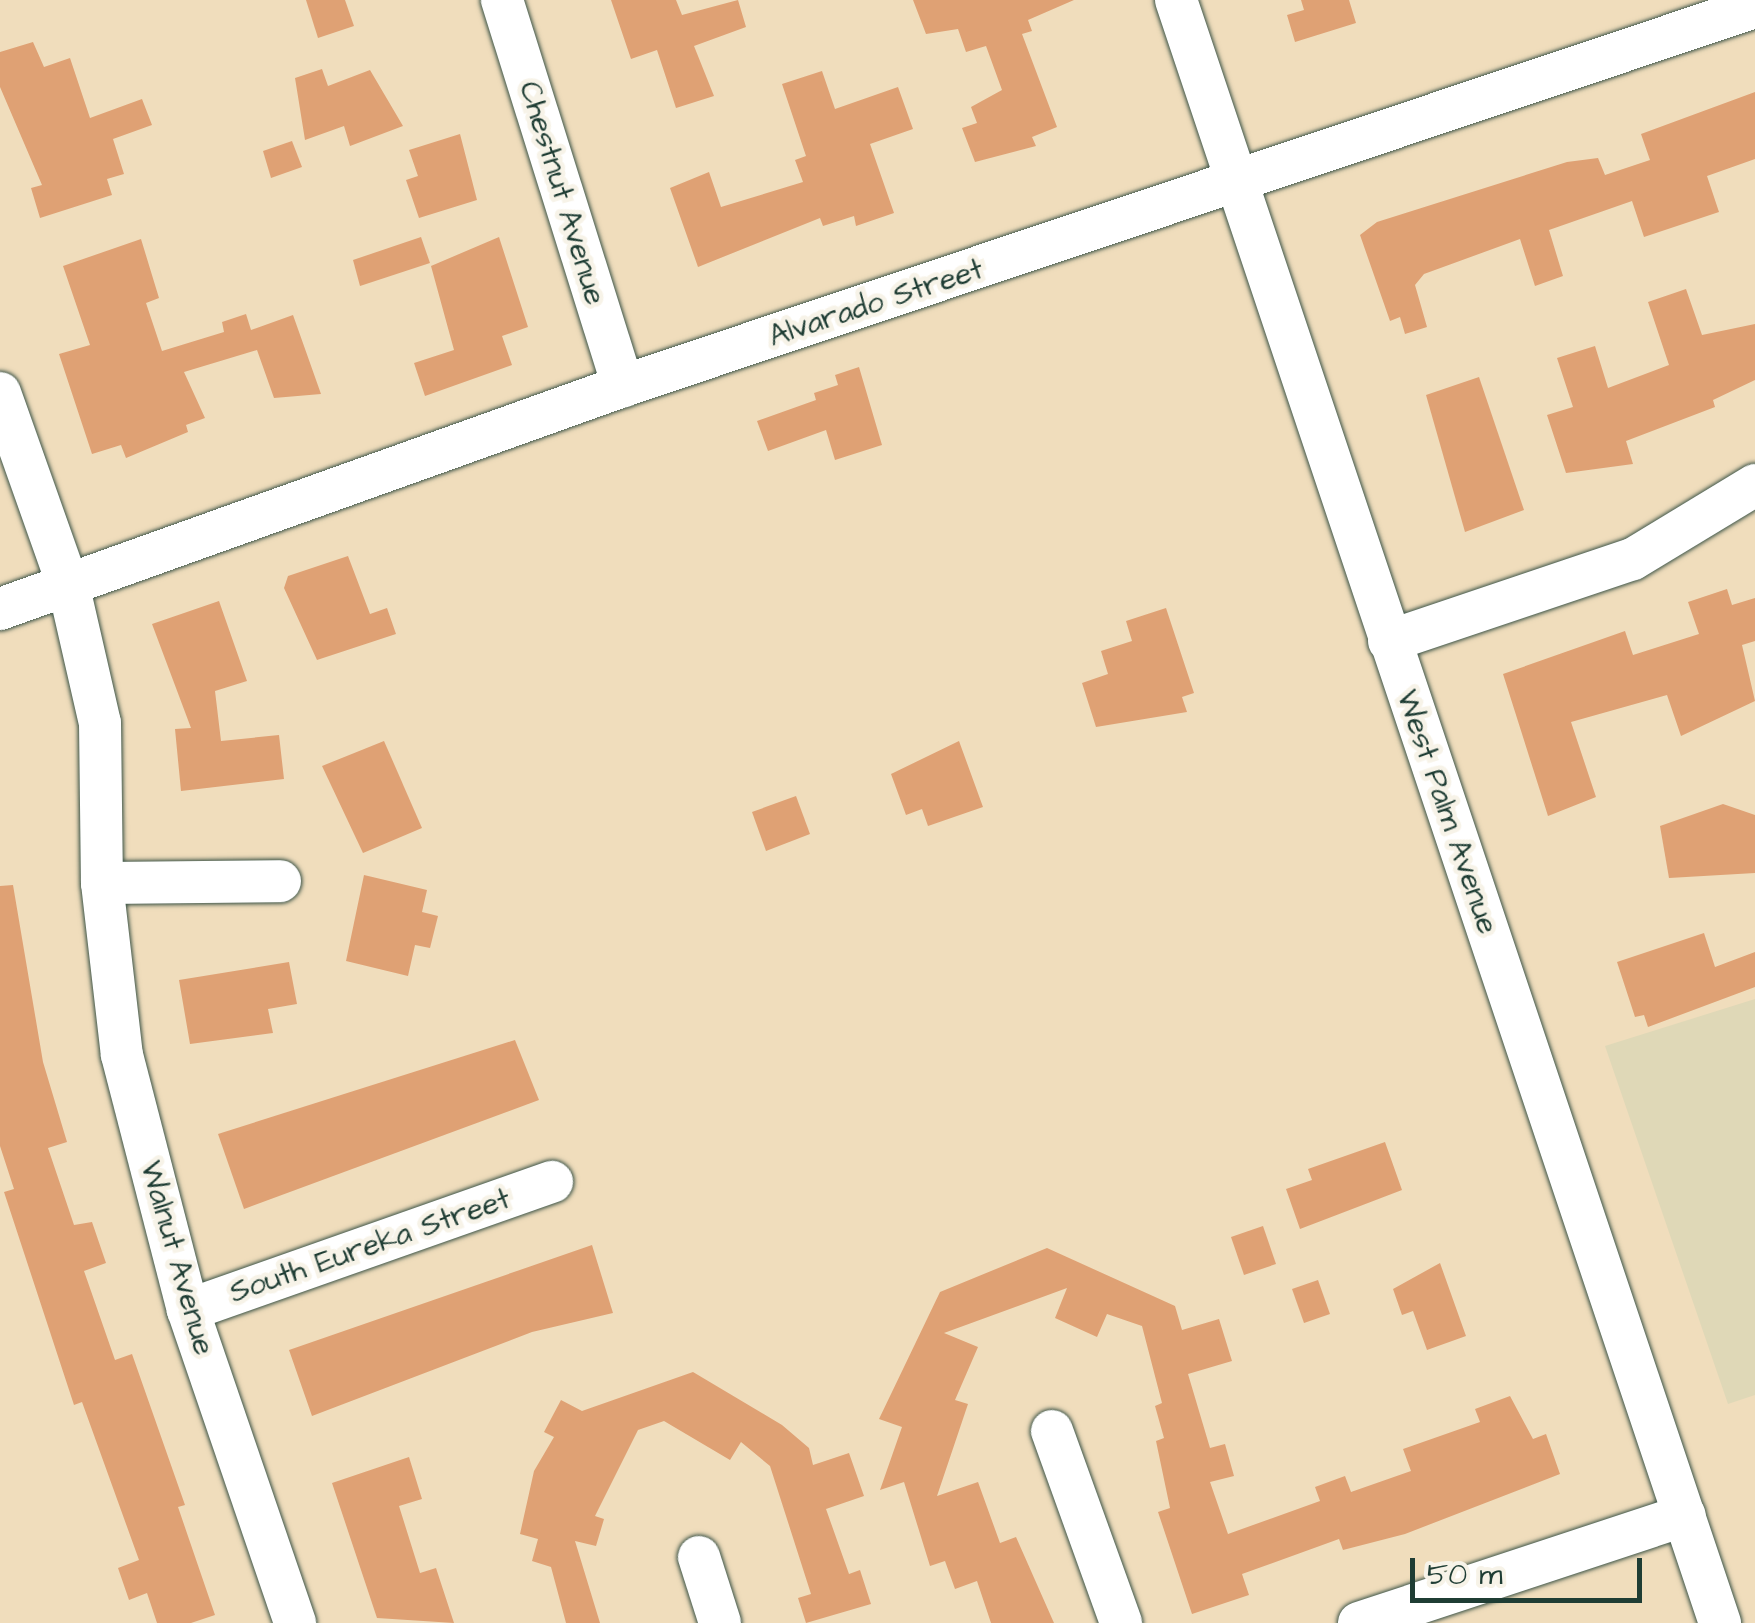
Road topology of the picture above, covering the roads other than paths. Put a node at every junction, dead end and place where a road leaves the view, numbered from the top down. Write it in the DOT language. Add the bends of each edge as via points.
graph roads {
  1 [pos="502,0"];
  2 [pos="1176,0"];
  3 [pos="1755,7"];
  4 [pos="1236,184"];
  5 [pos="623,386"];
  6 [pos="0,392"];
  7 [pos="1755,486"];
  8 [pos="69,588"];
  9 [pos="0,609"];
  10 [pos="1390,640"];
  11 [pos="280,881"];
  12 [pos="102,883"];
  13 [pos="552,1182"];
  14 [pos="188,1310"];
  15 [pos="1052,1432"];
  16 [pos="1685,1515"];
  17 [pos="699,1557"];
  18 [pos="296,1623"];
  19 [pos="720,1623"];
  20 [pos="1121,1623"];
  21 [pos="1360,1623"];
  22 [pos="1720,1623"];
  1 -- 5 [label="street, Chestnut Avenue"];
  2 -- 4 [label="street, West Palm Avenue"];
  3 -- 4 [label="street, Alvarado Street"];
  4 -- 5 [label="street, Alvarado Street"];
  4 -- 10 [label="street, West Palm Avenue"];
  5 -- 8 [label="street, Alvarado Street"];
  6 -- 8 [label="street, Walnut Avenue"];
  7 -- 10 [label="street" via="1633,558"];
  8 -- 9 [label="street, Alvarado Street"];
  8 -- 12 [label="street, Walnut Avenue" via="100,723"];
  10 -- 16 [label="street, West Palm Avenue"];
  11 -- 12 [label="street"];
  12 -- 14 [label="street, Walnut Avenue" via="122,1055"];
  13 -- 14 [label="street, South Eureka Street"];
  14 -- 18 [label="street, Walnut Avenue"];
  15 -- 20 [label="street"];
  16 -- 21 [label="street"];
  16 -- 22 [label="street, West Palm Avenue"];
  17 -- 19 [label="street"];
}
